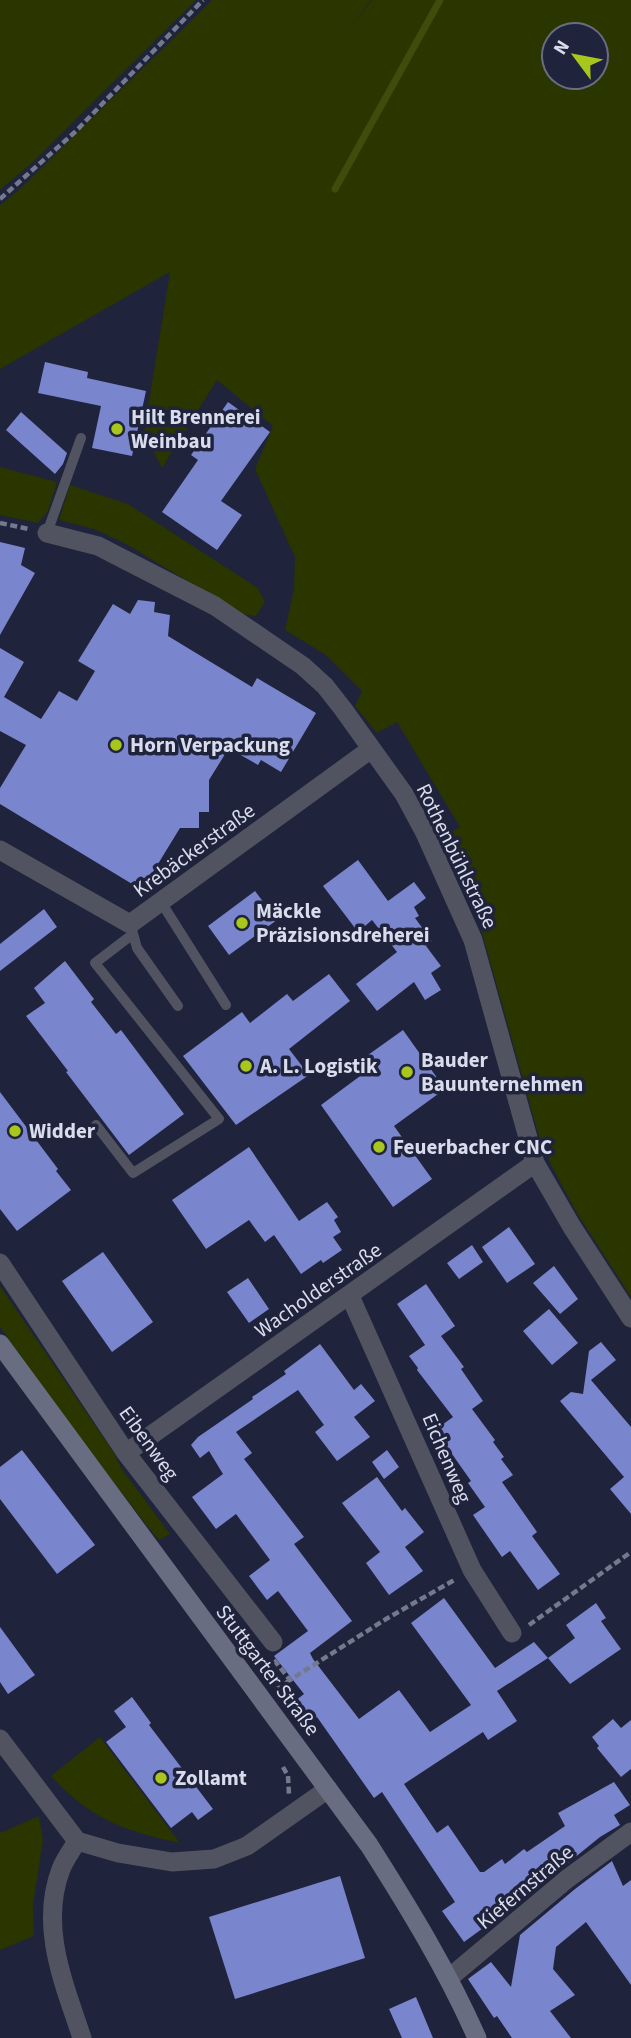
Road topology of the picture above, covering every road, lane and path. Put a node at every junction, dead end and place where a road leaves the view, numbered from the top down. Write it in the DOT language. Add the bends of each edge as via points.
graph roads {
  1 [pos="203,0"];
  2 [pos="0,199"];
  3 [pos="81,438"];
  4 [pos="0,523"];
  5 [pos="47,533"];
  6 [pos="371,749"];
  7 [pos="0,850"];
  8 [pos="161,902"];
  9 [pos="131,929"];
  10 [pos="226,1005"];
  11 [pos="178,1006"];
  12 [pos="96,1125"];
  13 [pos="535,1163"];
  14 [pos="0,1263"];
  15 [pos="350,1296"];
  16 [pos="631,1318"];
  17 [pos="0,1344"];
  18 [pos="8,1361"];
  19 [pos="126,1453"];
  20 [pos="631,1552"];
  21 [pos="472,1570"];
  22 [pos="512,1633"];
  23 [pos="273,1642"];
  24 [pos="290,1680"];
  25 [pos="278,1690"];
  26 [pos="0,1739"];
  27 [pos="276,1757"];
  28 [pos="328,1789"];
  29 [pos="298,1809"];
  30 [pos="631,1832"];
  31 [pos="77,1841"];
  32 [pos="449,1978"];
  33 [pos="82,2038"];
  34 [pos="477,2038"];
  1 -- 2 [label="path" via="75,132"];
  3 -- 5 [label="lane"];
  4 -- 5 [label="path"];
  5 -- 6 [label="street, Rothenbühlstraße" via="98,546 215,606 325,686"];
  6 -- 8 [label="street, Krebäckerstraße"];
  6 -- 13 [label="street, Rothenbühlstraße" via="425,832 473,940"];
  7 -- 9 [label="street, Krebäckerstraße"];
  8 -- 9 [label="street, Krebäckerstraße"];
  8 -- 10 [label="lane"];
  9 -- 11 [label="lane" via="137,948"];
  9 -- 12 [label="lane" via="95,963 219,1119 133,1173"];
  13 -- 15 [label="street, Wacholderstraße"];
  13 -- 16 [label="street, Rothenbühlstraße"];
  14 -- 19 [label="street, Eibenweg"];
  15 -- 19 [label="street, Wacholderstraße"];
  15 -- 21 [label="street, Eichenweg"];
  17 -- 18 [label="main road, Stuttgarter Straße"];
  18 -- 28 [label="main road, Stuttgarter Straße"];
  19 -- 23 [label="street, Eibenweg"];
  20 -- 22 [label="path" via="531,1625"];
  21 -- 22 [label="street, Eichenweg"];
  21 -- 24 [label="path"];
  23 -- 24 [label="path" via="271,1656"];
  24 -- 25 [label="path"];
  26 -- 31 [label="street"];
  27 -- 29 [label="path" via="288,1776 288,1793"];
  28 -- 29 [label="street"];
  28 -- 32 [label="main road, Stuttgarter Straße" via="415,1916"];
  29 -- 31 [label="street" via="247,1846 214,1859 172,1862"];
  30 -- 32 [label="street, Kiefernstraße"];
  31 -- 33 [label="street" via="61,1869 52,1907 55,1955"];
  32 -- 34 [label="main road, Stuttgarter Straße"];
}
